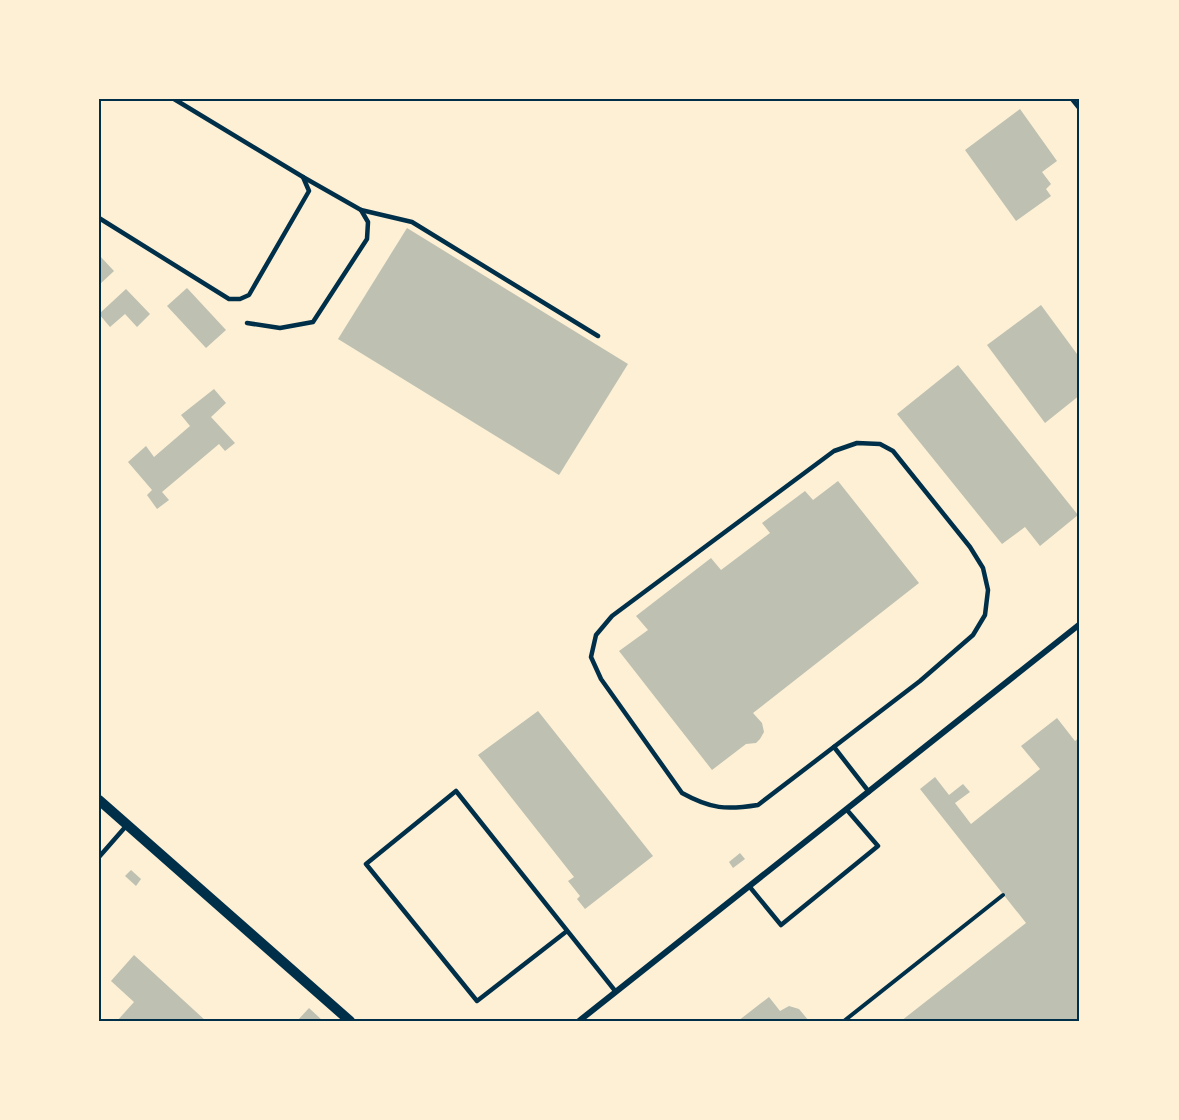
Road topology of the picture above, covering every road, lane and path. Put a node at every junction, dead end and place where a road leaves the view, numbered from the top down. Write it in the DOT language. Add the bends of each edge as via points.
graph roads {
  1 [pos="174,99"];
  2 [pos="1072,99"];
  3 [pos="1080,109"];
  4 [pos="303,177"];
  5 [pos="361,210"];
  6 [pos="99,218"];
  7 [pos="248,323"];
  8 [pos="598,336"];
  9 [pos="1080,624"];
  10 [pos="834,747"];
  11 [pos="869,792"];
  12 [pos="99,800"];
  13 [pos="847,810"];
  14 [pos="127,825"];
  15 [pos="99,857"];
  16 [pos="749,886"];
  17 [pos="1004,895"];
  18 [pos="567,931"];
  19 [pos="616,992"];
  20 [pos="350,1021"];
  21 [pos="579,1021"];
  22 [pos="844,1021"];
  1 -- 4 [label="lane"];
  2 -- 3 [label="lane"];
  4 -- 5 [label="lane"];
  4 -- 6 [label="lane" via="309,191 249,295 240,299 229,299"];
  5 -- 7 [label="lane" via="368,222 367,239 313,322 280,328"];
  5 -- 8 [label="lane" via="412,222"];
  9 -- 11 [label="street"];
  10 -- 10 [label="lane" via="758,805 732,809 702,804 682,793 601,679 591,657 597,635 612,616 834,451 857,443 880,444 893,451 970,546 983,568 988,590 985,615 973,635"];
  10 -- 11 [label="lane"];
  11 -- 13 [label="street"];
  12 -- 14 [label="street"];
  13 -- 16 [label="street"];
  13 -- 16 [label="lane" via="878,846 782,926"];
  14 -- 15 [label="lane"];
  14 -- 20 [label="street"];
  16 -- 19 [label="street"];
  17 -- 22 [label="path"];
  18 -- 18 [label="lane" via="456,791 366,864 477,1001"];
  18 -- 19 [label="lane"];
  19 -- 21 [label="street"];
}
